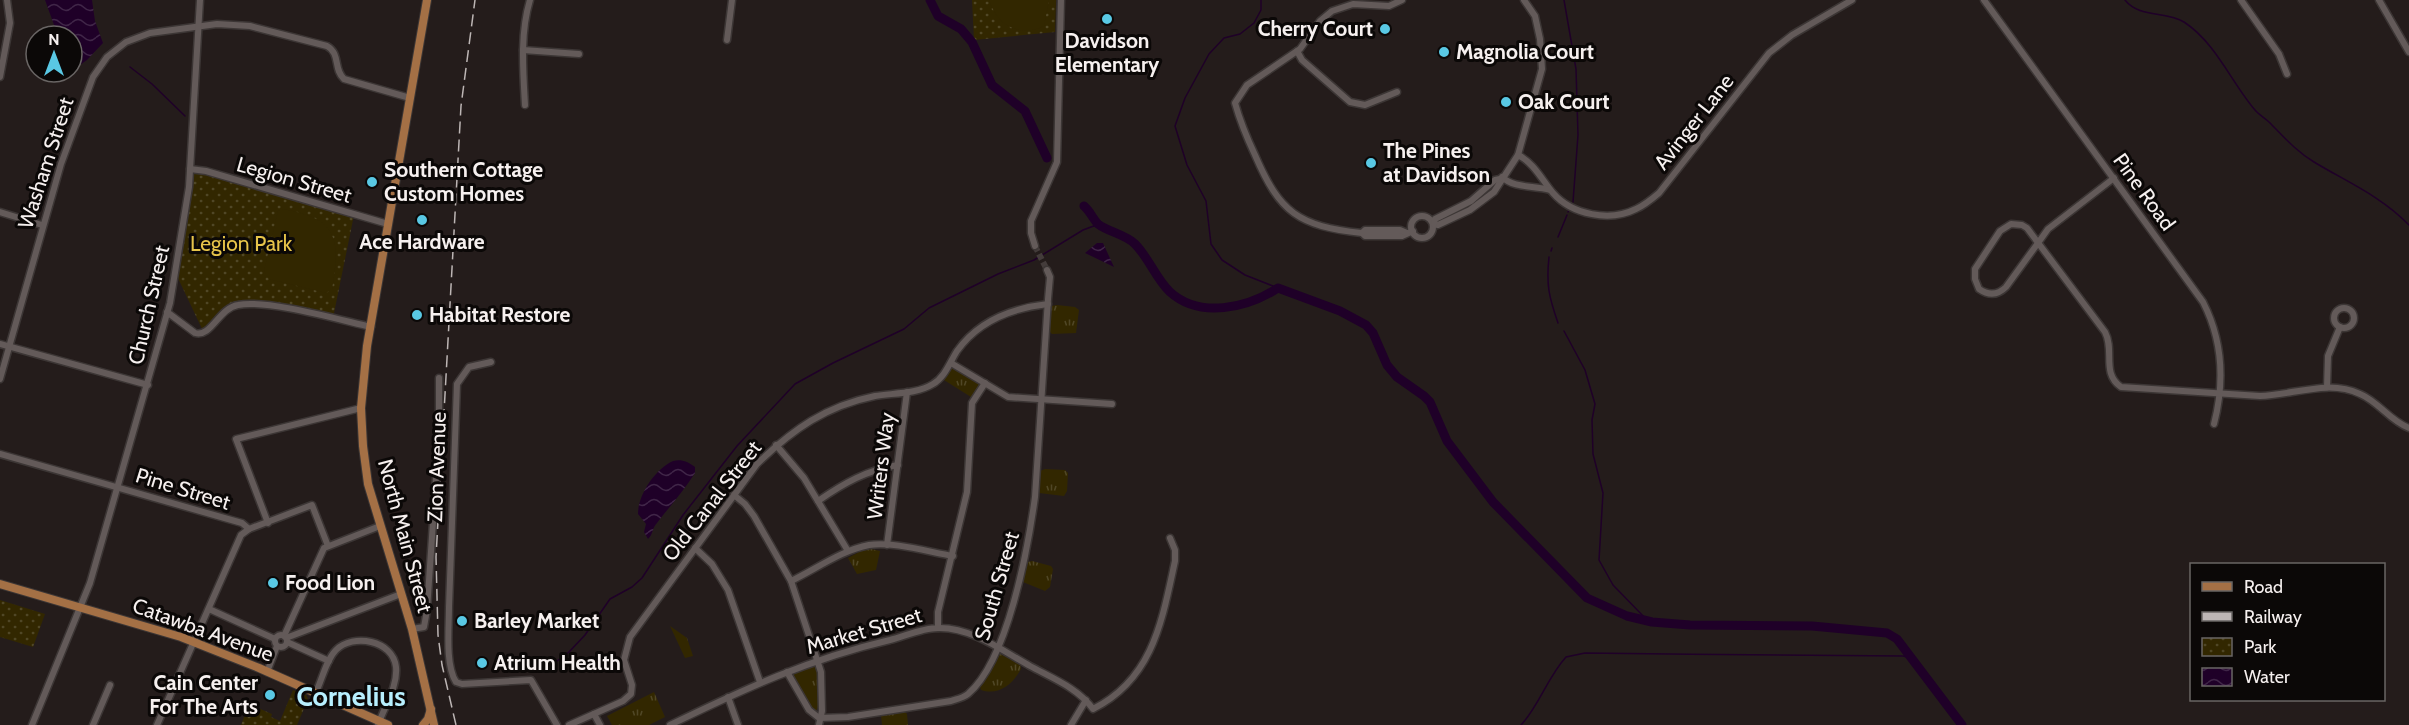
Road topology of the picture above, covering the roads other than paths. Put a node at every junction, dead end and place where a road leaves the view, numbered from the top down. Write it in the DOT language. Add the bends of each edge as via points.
graph roads {
  1 [pos="7,0"];
  2 [pos="200,0"];
  3 [pos="427,0"];
  4 [pos="530,0"];
  5 [pos="732,0"];
  6 [pos="1061,0"];
  7 [pos="1402,0"];
  8 [pos="1524,0"];
  9 [pos="1852,0"];
  10 [pos="1983,0"];
  11 [pos="2241,0"];
  12 [pos="2379,0"];
  13 [pos="198,25"];
  14 [pos="727,40"];
  15 [pos="523,50"];
  16 [pos="1297,51"];
  17 [pos="2409,52"];
  18 [pos="579,54"];
  19 [pos="2287,74"];
  20 [pos="0,77"];
  21 [pos="1397,92"];
  22 [pos="410,98"];
  23 [pos="525,105"];
  24 [pos="1518,155"];
  25 [pos="190,169"];
  26 [pos="1501,178"];
  27 [pos="2114,178"];
  28 [pos="1551,190"];
  29 [pos="0,212"];
  30 [pos="388,224"];
  31 [pos="1433,224"];
  32 [pos="42,225"];
  33 [pos="1410,232"];
  34 [pos="2037,243"];
  35 [pos="1035,246"];
  36 [pos="1047,270"];
  37 [pos="1048,304"];
  38 [pos="167,312"];
  39 [pos="371,327"];
  40 [pos="2340,327"];
  41 [pos="0,344"];
  42 [pos="9,346"];
  43 [pos="491,362"];
  44 [pos="951,363"];
  45 [pos="439,378"];
  46 [pos="0,379"];
  47 [pos="986,383"];
  48 [pos="148,385"];
  49 [pos="2327,387"];
  50 [pos="907,392"];
  51 [pos="2221,393"];
  52 [pos="1042,401"];
  53 [pos="1112,404"];
  54 [pos="361,408"];
  55 [pos="2214,424"];
  56 [pos="2409,428"];
  57 [pos="776,445"];
  58 [pos="0,454"];
  59 [pos="898,465"];
  60 [pos="119,486"];
  61 [pos="734,495"];
  62 [pos="818,501"];
  63 [pos="268,523"];
  64 [pos="380,526"];
  65 [pos="249,529"];
  66 [pos="1170,538"];
  67 [pos="887,545"];
  68 [pos="328,546"];
  69 [pos="695,548"];
  70 [pos="848,551"];
  71 [pos="953,556"];
  72 [pos="791,581"];
  73 [pos="0,584"];
  74 [pos="401,594"];
  75 [pos="79,606"];
  76 [pos="209,609"];
  77 [pos="938,628"];
  78 [pos="412,629"];
  79 [pos="286,639"];
  80 [pos="194,642"];
  81 [pos="276,642"];
  82 [pos="998,649"];
  83 [pos="818,659"];
  84 [pos="329,662"];
  85 [pos="267,672"];
  86 [pos="787,672"];
  87 [pos="760,682"];
  88 [pos="110,685"];
  89 [pos="316,692"];
  90 [pos="728,697"];
  91 [pos="1086,700"];
  92 [pos="431,708"];
  93 [pos="594,714"];
  94 [pos="819,721"];
  95 [pos="378,723"];
  96 [pos="32,725"];
  97 [pos="93,725"];
  98 [pos="157,725"];
  99 [pos="388,725"];
  100 [pos="423,725"];
  101 [pos="435,725"];
  102 [pos="557,725"];
  103 [pos="569,725"];
  104 [pos="600,725"];
  105 [pos="670,725"];
  106 [pos="738,725"];
  107 [pos="1071,725"];
  1 -- 20 [label="street" via="10,24"];
  2 -- 13 [label="street, Church Street"];
  3 -- 22 [label="main road, North Main Street"];
  4 -- 15 [label="street"];
  5 -- 14 [label="street"];
  6 -- 35 [label="street" via="1057,162 1031,221"];
  7 -- 16 [label="street" via="1389,6 1340,7 1326,15"];
  8 -- 24 [label="street" via="1535,16 1542,69"];
  9 -- 28 [label="street, Avinger Lane" via="1769,53 1684,164 1648,203 1627,213 1600,215 1570,206"];
  10 -- 27 [label="street, Pine Road"];
  11 -- 19 [label="street" via="2279,54"];
  12 -- 17 [label="street"];
  13 -- 22 [label="street, Washam Street" via="239,24 327,46 336,53 338,72 344,79"];
  13 -- 25 [label="street, Church Street"];
  13 -- 32 [label="street, Washam Street" via="135,38 118,47 102,63 82,106"];
  15 -- 18 [label="street"];
  15 -- 23 [label="street"];
  16 -- 21 [label="street" via="1302,60 1350,102 1365,105"];
  16 -- 33 [label="street" via="1247,85 1235,103 1265,180 1288,210 1314,223 1362,233"];
  22 -- 30 [label="main road, North Main Street"];
  24 -- 26 [label="street"];
  24 -- 28 [label="street, Avinger Lane"];
  25 -- 30 [label="street, Legion Street"];
  25 -- 38 [label="street, Church Street"];
  26 -- 28 [label="street, Avinger Lane" via="1515,185"];
  26 -- 31 [label="street" via="1471,201 1435,219"];
  27 -- 34 [label="street" via="2062,216"];
  27 -- 51 [label="street, Pine Road" via="2208,312 2220,354"];
  29 -- 32 [label="street"];
  30 -- 39 [label="main road, North Main Street"];
  31 -- 33 [label="street" via="1431,234 1425,237"];
  31 -- 33 [label="street" via="1428,218 1418,218"];
  32 -- 42 [label="street, Washam Street"];
  34 -- 34 [label="street" via="2022,225 2000,231 1975,269 1976,285 1986,293 2002,291"];
  34 -- 51 [label="street" via="2108,338 2109,373 2115,383 2126,388"];
  36 -- 37 [label="street, South Street"];
  37 -- 44 [label="street, Old Canal Street" via="1000,315 979,328"];
  37 -- 52 [label="street, South Street"];
  38 -- 39 [label="street" via="200,334 208,331 228,308 244,304"];
  38 -- 48 [label="street, Church Street"];
  39 -- 54 [label="main road, North Main Street"];
  40 -- 49 [label="street" via="2328,356"];
  41 -- 42 [label="street"];
  42 -- 46 [label="street, Washam Street"];
  42 -- 48 [label="street"];
  43 -- 102 [label="street, Zion Avenue" via="469,367 458,384 449,607 452,675 462,684 531,680"];
  44 -- 47 [label="street"];
  44 -- 50 [label="street, Old Canal Street" via="934,384"];
  45 -- 78 [label="street" via="427,610 424,627"];
  47 -- 52 [label="street" via="1008,397"];
  47 -- 71 [label="street" via="972,403 967,492"];
  48 -- 60 [label="street, Church Street"];
  49 -- 51 [label="street" via="2279,395"];
  49 -- 56 [label="street" via="2360,394"];
  50 -- 57 [label="street, Old Canal Street" via="844,405 797,428"];
  50 -- 59 [label="street, Writers Way"];
  51 -- 55 [label="street, Pine Road"];
  52 -- 53 [label="street"];
  52 -- 82 [label="street, South Street" via="1028,548"];
  54 -- 63 [label="street" via="236,440"];
  54 -- 64 [label="main road, North Main Street" via="364,460"];
  57 -- 61 [label="street, Old Canal Street"];
  57 -- 62 [label="street"];
  58 -- 60 [label="street, Pine Street"];
  59 -- 62 [label="street" via="858,476"];
  59 -- 67 [label="street, Writers Way"];
  60 -- 65 [label="street, Pine Street" via="242,523"];
  60 -- 75 [label="street, Church Street" via="90,583"];
  61 -- 69 [label="street, Old Canal Street"];
  61 -- 72 [label="street" via="754,516"];
  62 -- 70 [label="street"];
  63 -- 65 [label="street, Pine Street"];
  63 -- 68 [label="street, Pine Street" via="312,505"];
  64 -- 68 [label="street"];
  64 -- 74 [label="main road, North Main Street"];
  65 -- 76 [label="street" via="241,535"];
  66 -- 91 [label="street, Market Street" via="1175,561 1153,646 1117,695 1093,709"];
  67 -- 70 [label="street"];
  67 -- 71 [label="street"];
  68 -- 79 [label="street" via="321,551"];
  69 -- 87 [label="street" via="712,564 728,590"];
  69 -- 93 [label="street, Old Canal Street" via="627,645 624,660 631,694"];
  70 -- 72 [label="street"];
  71 -- 77 [label="street" via="938,612"];
  72 -- 83 [label="street"];
  73 -- 75 [label="main road, Catawba Avenue"];
  74 -- 78 [label="main road, North Main Street"];
  74 -- 79 [label="street"];
  75 -- 80 [label="main road, Catawba Avenue"];
  75 -- 96 [label="street, Church Street"];
  76 -- 80 [label="street"];
  76 -- 81 [label="street"];
  77 -- 82 [label="street, Market Street" via="965,632"];
  77 -- 83 [label="street, Market Street"];
  78 -- 92 [label="main road, North Main Street"];
  79 -- 81 [label="street" via="278,636"];
  79 -- 81 [label="street" via="283,646"];
  79 -- 84 [label="street"];
  80 -- 85 [label="main road, Catawba Avenue"];
  80 -- 98 [label="street"];
  81 -- 85 [label="street"];
  82 -- 91 [label="street, Market Street"];
  82 -- 94 [label="street, South Street" via="980,682 966,696"];
  83 -- 86 [label="street, Market Street"];
  83 -- 94 [label="street" via="822,711"];
  84 -- 89 [label="street"];
  84 -- 95 [label="street" via="338,648 351,642 375,643 387,650 395,662 396,678"];
  85 -- 89 [label="main road, Catawba Avenue"];
  86 -- 87 [label="street, Market Street"];
  86 -- 94 [label="street"];
  87 -- 90 [label="street, Market Street"];
  88 -- 97 [label="street"];
  89 -- 95 [label="main road, Catawba Avenue"];
  90 -- 105 [label="street, Market Street"];
  90 -- 106 [label="street"];
  91 -- 107 [label="street"];
  92 -- 100 [label="main road"];
  92 -- 101 [label="main road, North Main Street"];
  93 -- 103 [label="street"];
  93 -- 104 [label="street"];
  95 -- 99 [label="main road, Catawba Avenue"];
}
